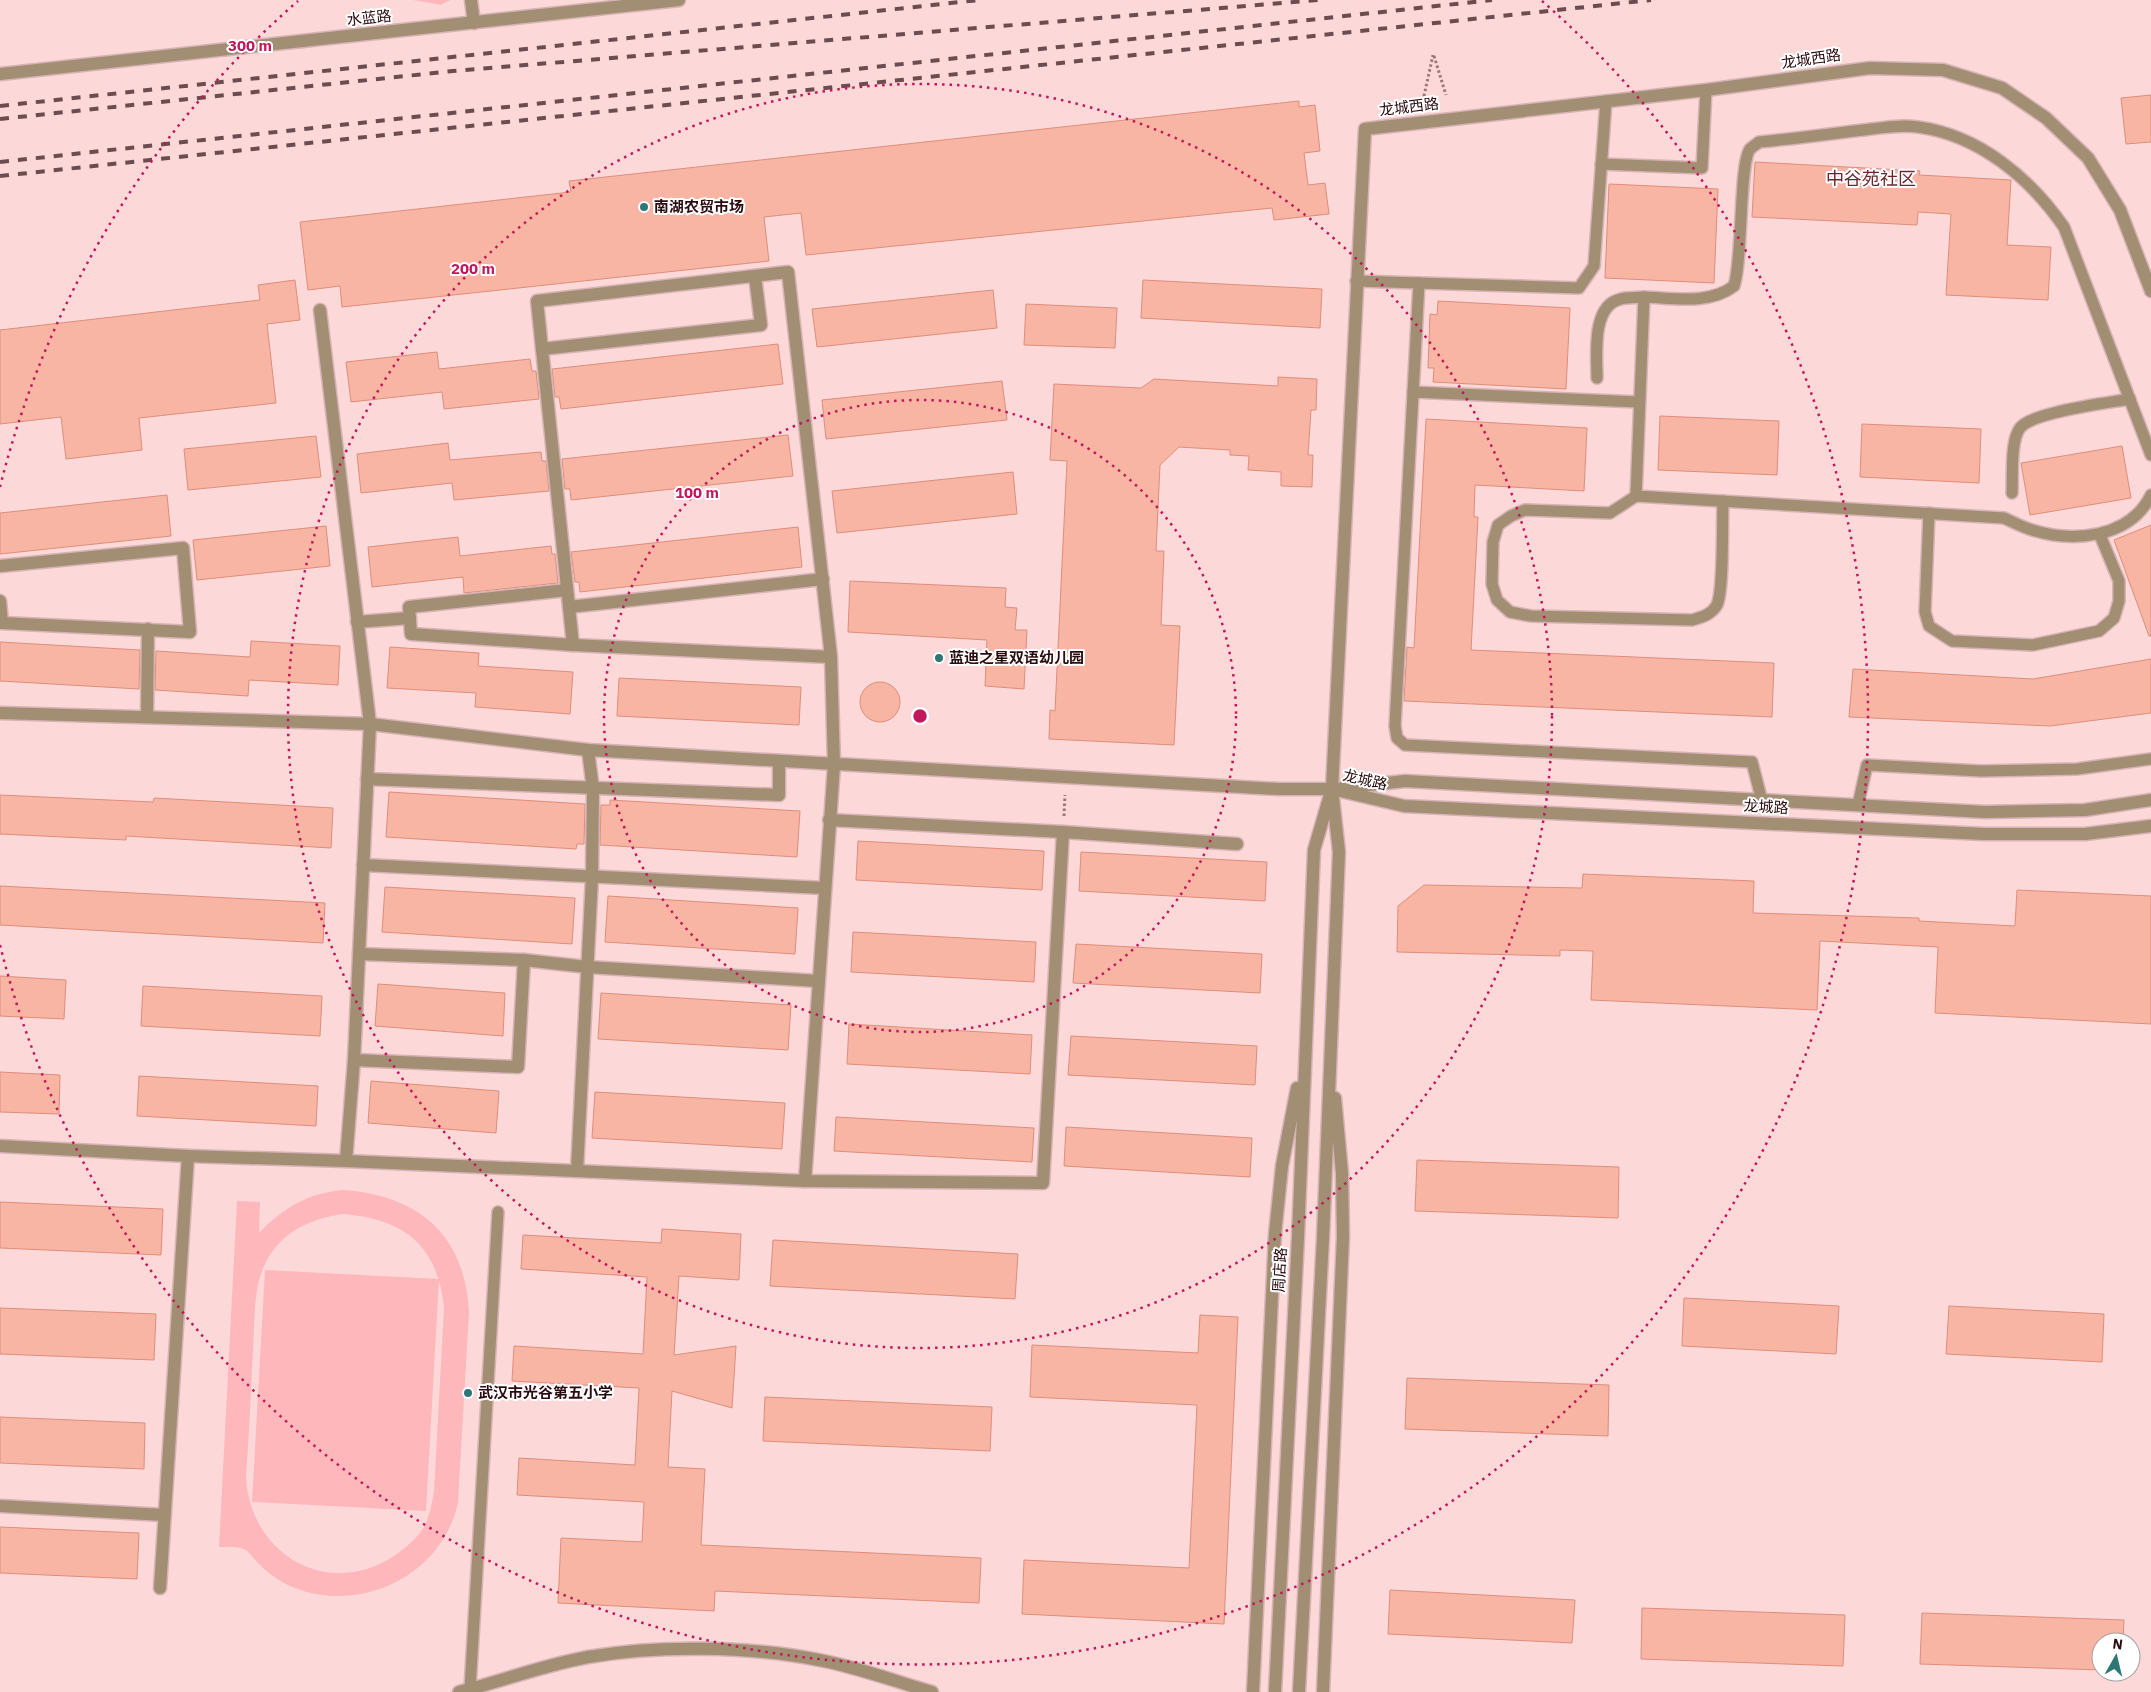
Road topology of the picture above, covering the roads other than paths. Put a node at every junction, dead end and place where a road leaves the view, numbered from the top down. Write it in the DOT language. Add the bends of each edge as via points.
graph roads {
  1 [pos="472,0"];
  2 [pos="679,0"];
  3 [pos="610,4"];
  4 [pos="474,23"];
  5 [pos="0,74"];
  6 [pos="1706,90"];
  7 [pos="1606,101"];
  8 [pos="1601,164"];
  9 [pos="756,276"];
  10 [pos="1356,281"];
  11 [pos="1419,283"];
  12 [pos="2151,291"];
  13 [pos="1644,298"];
  14 [pos="320,310"];
  15 [pos="542,349"];
  16 [pos="1597,378"];
  17 [pos="1413,392"];
  18 [pos="2130,399"];
  19 [pos="1638,402"];
  20 [pos="2151,455"];
  21 [pos="2012,493"];
  22 [pos="2151,495"];
  23 [pos="1636,496"];
  24 [pos="1723,501"];
  25 [pos="1929,513"];
  26 [pos="2100,535"];
  27 [pos="0,566"];
  28 [pos="823,579"];
  29 [pos="567,590"];
  30 [pos="0,601"];
  31 [pos="569,607"];
  32 [pos="410,618"];
  33 [pos="357,622"];
  34 [pos="148,630"];
  35 [pos="573,645"];
  36 [pos="831,657"];
  37 [pos="0,713"];
  38 [pos="147,717"];
  39 [pos="370,724"];
  40 [pos="588,750"];
  41 [pos="2151,759"];
  42 [pos="780,762"];
  43 [pos="834,765"];
  44 [pos="367,779"];
  45 [pos="593,789"];
  46 [pos="1332,789"];
  47 [pos="2151,800"];
  48 [pos="1762,801"];
  49 [pos="1858,805"];
  50 [pos="829,820"];
  51 [pos="2151,826"];
  52 [pos="1063,832"];
  53 [pos="1237,844"];
  54 [pos="363,864"];
  55 [pos="592,877"];
  56 [pos="824,888"];
  57 [pos="359,954"];
  58 [pos="524,960"];
  59 [pos="587,968"];
  60 [pos="818,981"];
  61 [pos="1304,1049"];
  62 [pos="1330,1051"];
  63 [pos="354,1060"];
  64 [pos="0,1146"];
  65 [pos="188,1156"];
  66 [pos="346,1161"];
  67 [pos="577,1171"];
  68 [pos="805,1181"];
  69 [pos="498,1212"];
  70 [pos="0,1506"];
  71 [pos="164,1515"];
  72 [pos="160,1588"];
  73 [pos="465,1691"];
  74 [pos="932,1692"];
  75 [pos="1253,1692"];
  76 [pos="1275,1692"];
  77 [pos="1299,1692"];
  78 [pos="1322,1692"];
  1 -- 4 [label="street"];
  2 -- 3 [label="street, 水蓝路"];
  3 -- 4 [label="street, 水蓝路"];
  4 -- 5 [label="street, 水蓝路"];
  6 -- 7 [label="street, 龙城西路"];
  6 -- 8 [label="lane" via="1702,168"];
  6 -- 12 [label="street, 龙城西路" via="1870,68 1943,70 2002,88 2046,118 2088,158 2120,210"];
  7 -- 8 [label="lane"];
  7 -- 10 [label="street, 龙城西路" via="1365,129"];
  8 -- 11 [label="lane" via="1594,266 1579,288"];
  9 -- 15 [label="street" via="536,301"];
  9 -- 15 [label="street" via="761,326"];
  9 -- 28 [label="street" via="788,272"];
  10 -- 11 [label="lane"];
  10 -- 46 [label="street"];
  11 -- 17 [label="lane"];
  13 -- 16 [label="lane" via="1619,299 1606,308 1597,336"];
  13 -- 18 [label="lane" via="1701,299 1723,294 1734,286 1740,262 1745,166 1750,150 1759,142 1891,127 1918,127 1967,141 1990,154 2012,169 2051,208 2064,227"];
  13 -- 19 [label="lane"];
  14 -- 33 [label="street"];
  15 -- 29 [label="street"];
  17 -- 19 [label="lane"];
  17 -- 48 [label="lane" via="1395,726 1397,738 1405,745 1752,762"];
  18 -- 20 [label="lane"];
  18 -- 21 [label="lane" via="2032,418 2019,429 2014,441"];
  19 -- 23 [label="lane"];
  22 -- 26 [label="lane" via="2146,506 2126,524"];
  23 -- 24 [label="lane"];
  23 -- 24 [label="lane" via="1610,513 1526,510 1510,516 1498,525 1493,542 1492,584 1497,600 1510,612 1531,616 1692,620 1708,616 1717,604 1720,587"];
  24 -- 25 [label="lane"];
  25 -- 26 [label="lane" via="2004,518 2033,530 2070,536"];
  25 -- 26 [label="lane" via="1926,612 1929,626 1952,641 2033,645 2099,631 2114,618 2119,600 2119,581"];
  27 -- 34 [label="street" via="183,548 190,632"];
  28 -- 31 [label="street"];
  28 -- 36 [label="street"];
  29 -- 31 [label="street"];
  29 -- 32 [label="street" via="409,607"];
  30 -- 34 [label="street" via="2,623"];
  31 -- 35 [label="street"];
  32 -- 33 [label="street"];
  32 -- 35 [label="street" via="411,634"];
  33 -- 39 [label="street"];
  34 -- 38 [label="street"];
  35 -- 36 [label="street"];
  36 -- 43 [label="street"];
  37 -- 38 [label="street"];
  38 -- 39 [label="street"];
  39 -- 40 [label="street"];
  39 -- 44 [label="street"];
  40 -- 42 [label="street"];
  40 -- 45 [label="street"];
  41 -- 49 [label="lane" via="2077,769 1867,765"];
  42 -- 43 [label="street"];
  42 -- 45 [label="street" via="779,795"];
  43 -- 46 [label="street" via="1278,789"];
  43 -- 50 [label="street"];
  44 -- 45 [label="street"];
  44 -- 54 [label="street"];
  45 -- 55 [label="street"];
  46 -- 48 [label="street, 龙城路" via="1405,781"];
  46 -- 51 [label="street, 龙城路" via="1404,806 1984,834 2085,834"];
  46 -- 61 [label="street, 周店路" via="1314,850"];
  46 -- 62 [label="street" via="1338,852"];
  47 -- 49 [label="street, 龙城路" via="2085,810 2035,812"];
  48 -- 49 [label="street, 龙城路"];
  50 -- 52 [label="street"];
  50 -- 56 [label="street"];
  52 -- 53 [label="street"];
  52 -- 68 [label="street" via="1044,1183"];
  54 -- 55 [label="street"];
  54 -- 57 [label="street"];
  55 -- 56 [label="street"];
  55 -- 59 [label="street"];
  56 -- 60 [label="street"];
  57 -- 58 [label="street"];
  57 -- 63 [label="street"];
  58 -- 59 [label="street"];
  58 -- 63 [label="street" via="518,1067"];
  59 -- 60 [label="street"];
  59 -- 67 [label="street"];
  60 -- 68 [label="street"];
  61 -- 75 [label="street" via="1282,1166 1275,1234"];
  61 -- 76 [label="street, 周店路"];
  62 -- 77 [label="street"];
  62 -- 78 [label="street" via="1342,1173 1343,1237"];
  63 -- 66 [label="street"];
  64 -- 65 [label="street"];
  65 -- 66 [label="street"];
  65 -- 71 [label="street"];
  66 -- 67 [label="street"];
  67 -- 68 [label="street"];
  69 -- 73 [label="lane"];
  70 -- 71 [label="street"];
  71 -- 72 [label="street"];
  73 -- 74 [label="street" via="589,1657 698,1650 771,1653 819,1660"];
}
